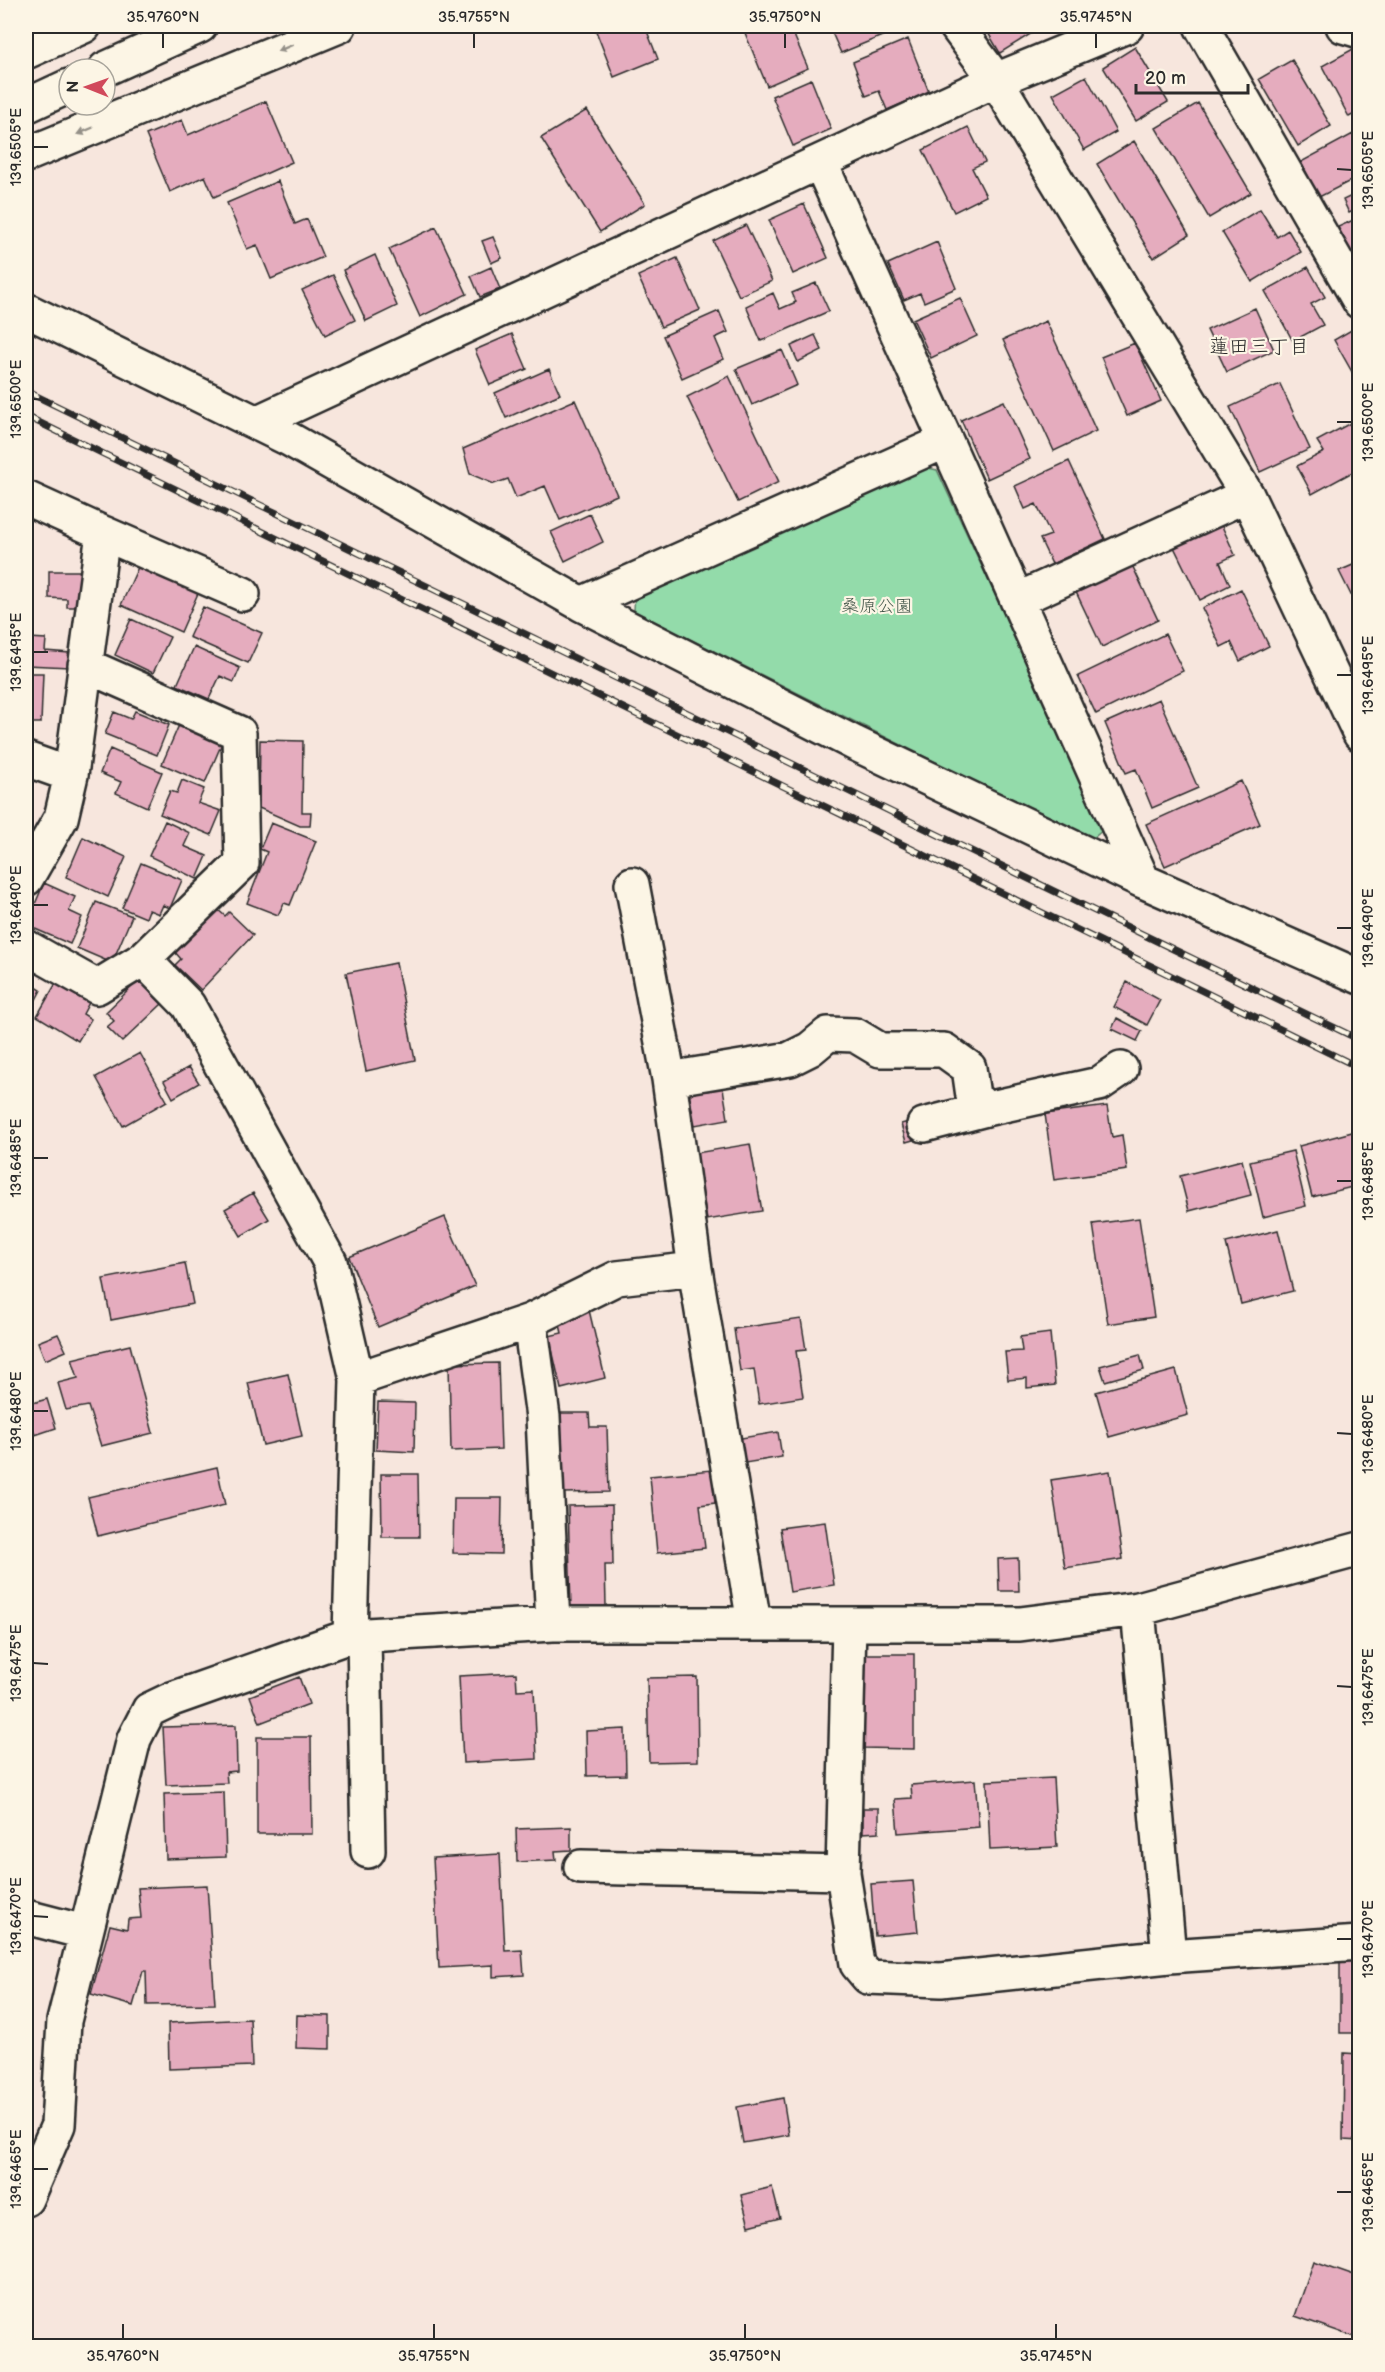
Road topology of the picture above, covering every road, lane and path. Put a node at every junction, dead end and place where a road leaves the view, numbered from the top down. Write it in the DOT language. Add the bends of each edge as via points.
graph roads {
  1 [pos="84,26"];
  2 [pos="200,26"];
  3 [pos="339,26"];
  4 [pos="956,26"];
  5 [pos="1127,26"];
  6 [pos="1202,26"];
  7 [pos="1343,26"];
  8 [pos="1359,32"];
  9 [pos="26,52"];
  10 [pos="117,64"];
  11 [pos="996,80"];
  12 [pos="57,92"];
  13 [pos="26,106"];
  14 [pos="26,155"];
  15 [pos="820,162"];
  16 [pos="1359,302"];
  17 [pos="26,310"];
  18 [pos="256,423"];
  19 [pos="946,441"];
  20 [pos="1248,495"];
  21 [pos="26,498"];
  22 [pos="104,533"];
  23 [pos="243,594"];
  24 [pos="1017,600"];
  25 [pos="581,604"];
  26 [pos="85,665"];
  27 [pos="1359,734"];
  28 [pos="26,759"];
  29 [pos="71,775"];
  30 [pos="26,879"];
  31 [pos="1143,881"];
  32 [pos="632,884"];
  33 [pos="26,947"];
  34 [pos="143,959"];
  35 [pos="1359,977"];
  36 [pos="1120,1069"];
  37 [pos="669,1079"];
  38 [pos="986,1109"];
  39 [pos="924,1125"];
  40 [pos="695,1269"];
  41 [pos="530,1321"];
  42 [pos="357,1379"];
  43 [pos="1359,1550"];
  44 [pos="1138,1610"];
  45 [pos="754,1623"];
  46 [pos="554,1624"];
  47 [pos="849,1624"];
  48 [pos="357,1636"];
  49 [pos="368,1851"];
  50 [pos="581,1867"];
  51 [pos="843,1873"];
  52 [pos="26,1917"];
  53 [pos="84,1932"];
  54 [pos="1359,1943"];
  55 [pos="1168,1956"];
  56 [pos="26,2199"];
  1 -- 9 [label="street"];
  2 -- 10 [label="street"];
  3 -- 14 [label="street, one-way"];
  4 -- 11 [label="street"];
  5 -- 11 [label="street"];
  6 -- 16 [label="street"];
  7 -- 8 [label="street"];
  11 -- 15 [label="street"];
  11 -- 20 [label="street"];
  12 -- 13 [label="street"];
  15 -- 18 [label="street"];
  15 -- 19 [label="street"];
  17 -- 18 [label="street"];
  18 -- 25 [label="street"];
  19 -- 24 [label="street"];
  19 -- 25 [label="street"];
  20 -- 24 [label="street"];
  20 -- 27 [label="street"];
  21 -- 22 [label="street"];
  22 -- 23 [label="street"];
  22 -- 26 [label="street"];
  24 -- 31 [label="street"];
  25 -- 31 [label="street" via="854,743"];
  26 -- 29 [label="street"];
  26 -- 34 [label="street" via="239,733 242,863"];
  28 -- 29 [label="street"];
  29 -- 30 [label="street" via="61,818"];
  31 -- 35 [label="street"];
  32 -- 37 [label="street"];
  33 -- 34 [label="street" via="97,987"];
  34 -- 42 [label="street" via="188,1005 330,1262"];
  36 -- 38 [label="street" via="1098,1084"];
  37 -- 38 [label="street" via="790,1059 828,1034 855,1035 880,1050 944,1050 969,1068 973,1096"];
  37 -- 40 [label="street"];
  38 -- 39 [label="street"];
  40 -- 41 [label="street" via="617,1278"];
  40 -- 45 [label="street"];
  41 -- 42 [label="street"];
  41 -- 46 [label="street" via="543,1417"];
  42 -- 48 [label="street"];
  43 -- 44 [label="street"];
  44 -- 47 [label="street" via="1020,1624"];
  44 -- 55 [label="street"];
  45 -- 46 [label="street"];
  45 -- 47 [label="street"];
  46 -- 48 [label="street"];
  47 -- 51 [label="street"];
  48 -- 49 [label="street"];
  48 -- 53 [label="street" via="149,1710 134,1739"];
  50 -- 51 [label="street"];
  51 -- 55 [label="street" via="857,1964 868,1977 941,1980"];
  52 -- 53 [label="street"];
  53 -- 56 [label="street" via="64,2020 58,2125"];
  54 -- 55 [label="street"];
}
